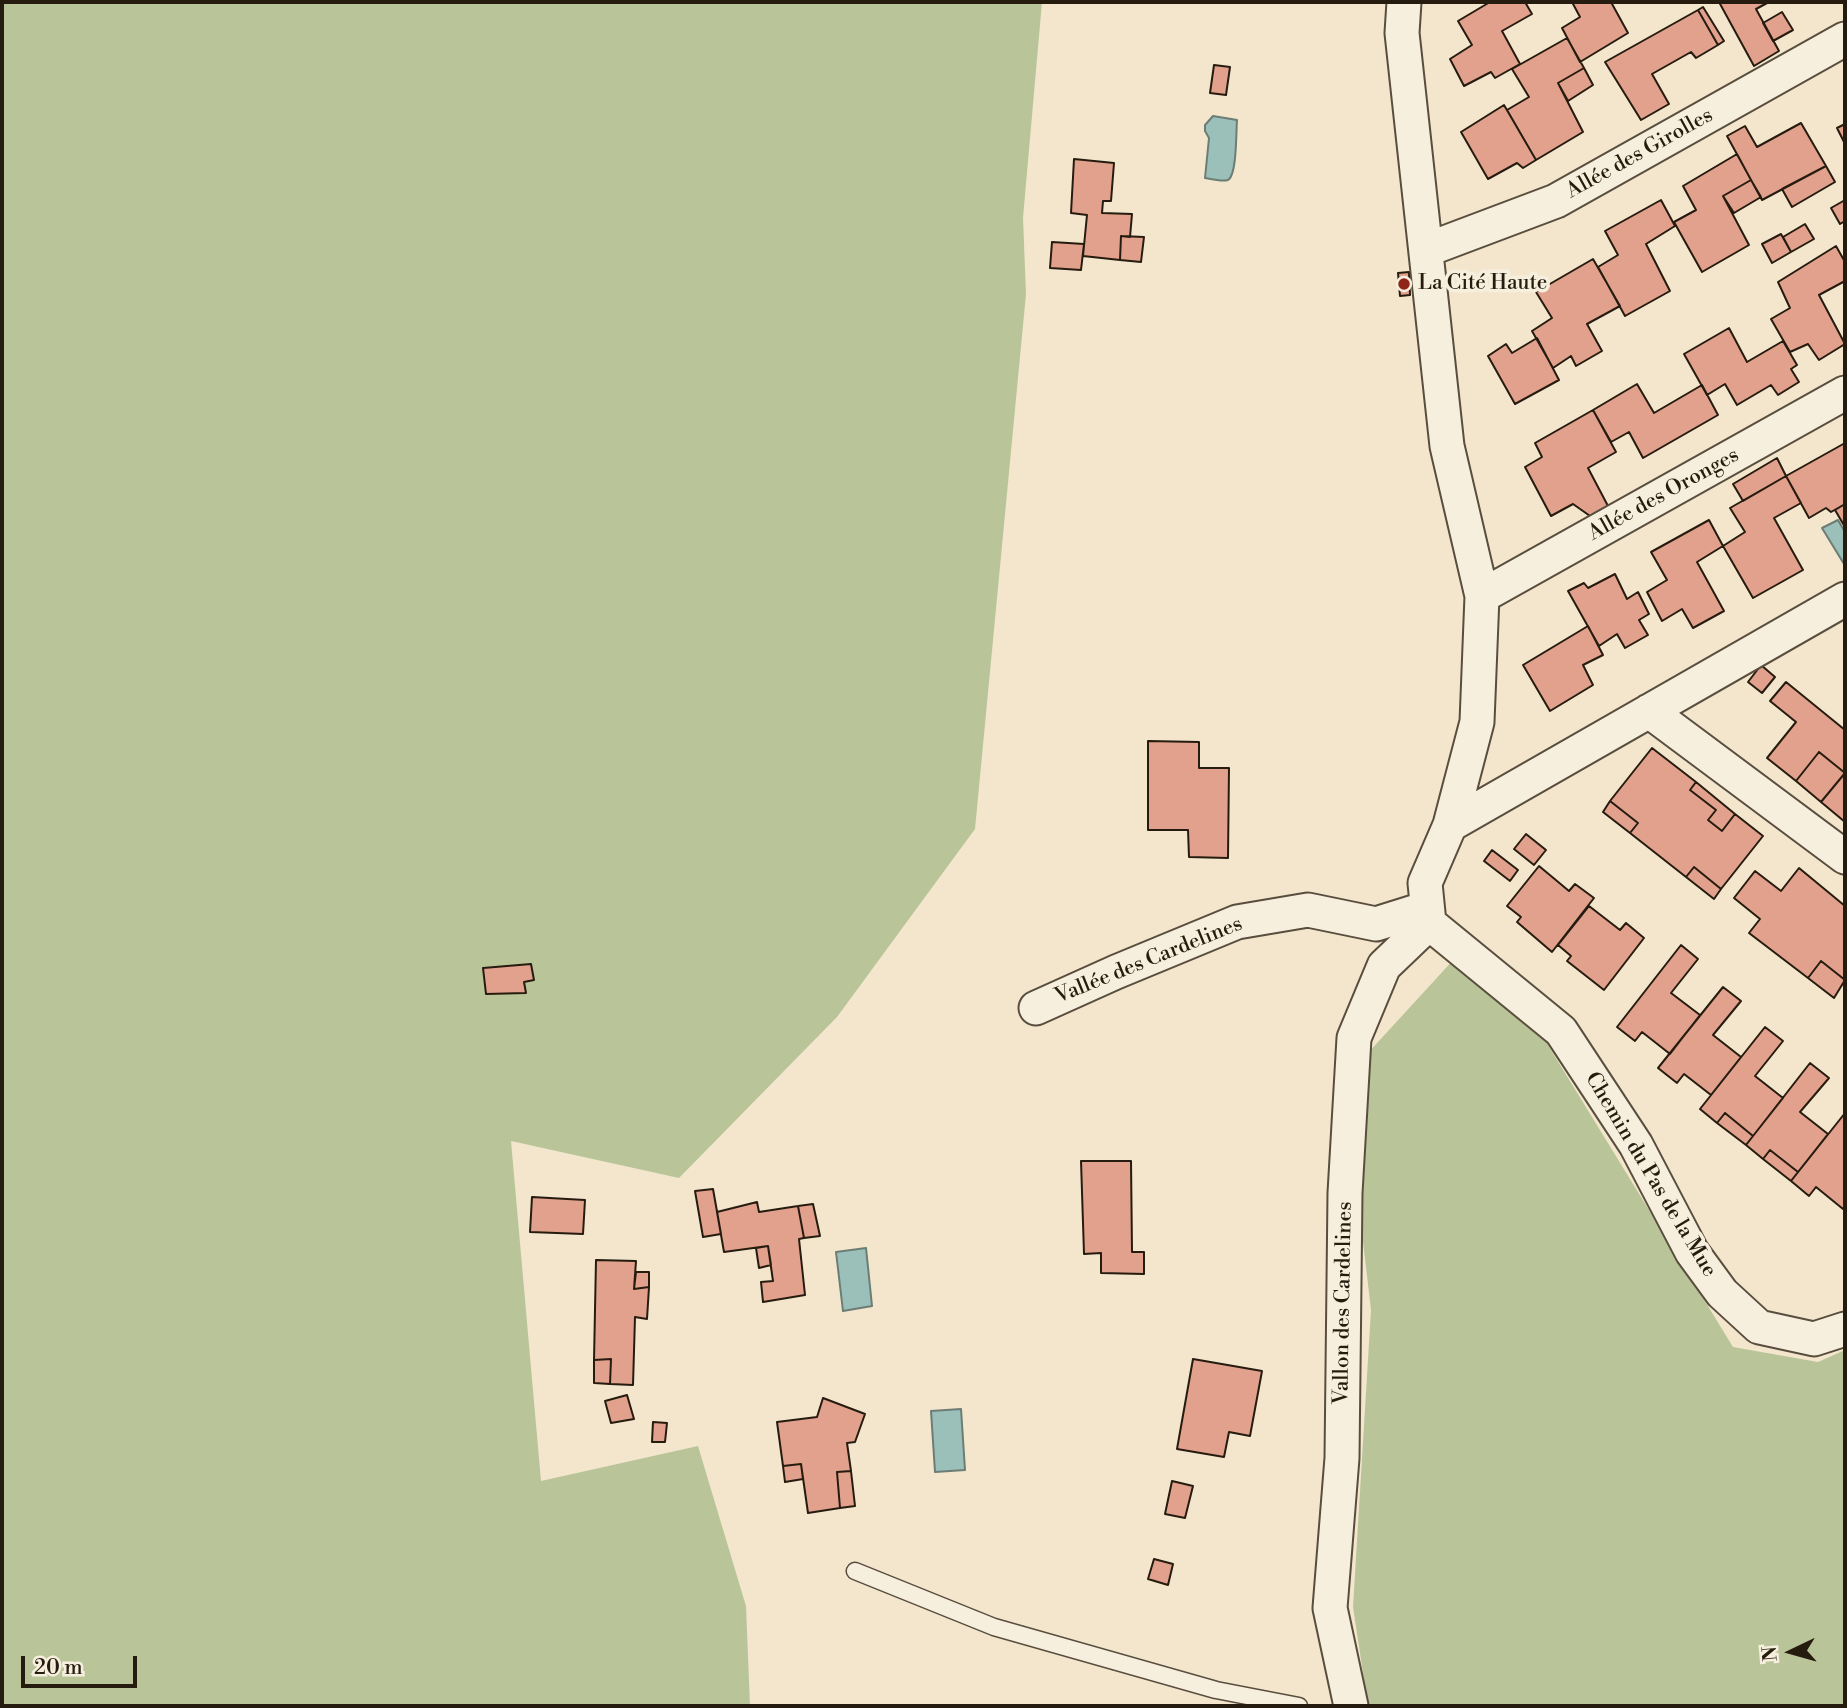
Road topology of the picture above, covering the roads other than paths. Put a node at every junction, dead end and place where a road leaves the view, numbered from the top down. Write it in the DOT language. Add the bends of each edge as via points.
graph roads {
  1 [pos="1404,2"];
  2 [pos="1845,38"];
  3 [pos="1426,250"];
  4 [pos="1845,393"];
  5 [pos="1482,596"];
  6 [pos="1845,599"];
  7 [pos="1649,711"];
  8 [pos="1450,825"];
  9 [pos="1845,857"];
  10 [pos="1428,916"];
  11 [pos="1036,1008"];
  12 [pos="1845,1329"];
  13 [pos="856,1571"];
  14 [pos="1300,1706"];
  15 [pos="1339,1706"];
  16 [pos="1351,1706"];
  1 -- 3 [label="street" via="1402,33"];
  2 -- 3 [label="street, Allée des Girolles" via="1556,201"];
  3 -- 5 [label="street" via="1447,446"];
  4 -- 5 [label="street, Allée des Oronges"];
  5 -- 8 [label="street" via="1477,722"];
  6 -- 7 [label="street"];
  7 -- 8 [label="street"];
  7 -- 9 [label="street"];
  8 -- 10 [label="street" via="1425,883"];
  10 -- 11 [label="street, Vallée des Cardelines" via="1376,924 1308,910 1237,922"];
  10 -- 12 [label="street, Chemin du Pas de la Mue" via="1561,1031 1636,1145 1692,1252 1722,1293 1759,1327 1814,1339"];
  10 -- 16 [label="street, Vallon des Cardelines" via="1384,966 1354,1038 1345,1193 1342,1458 1330,1608"];
  13 -- 14 [label="lane" via="994,1627 1216,1690"];
  15 -- 16 [label="lane"];
}
